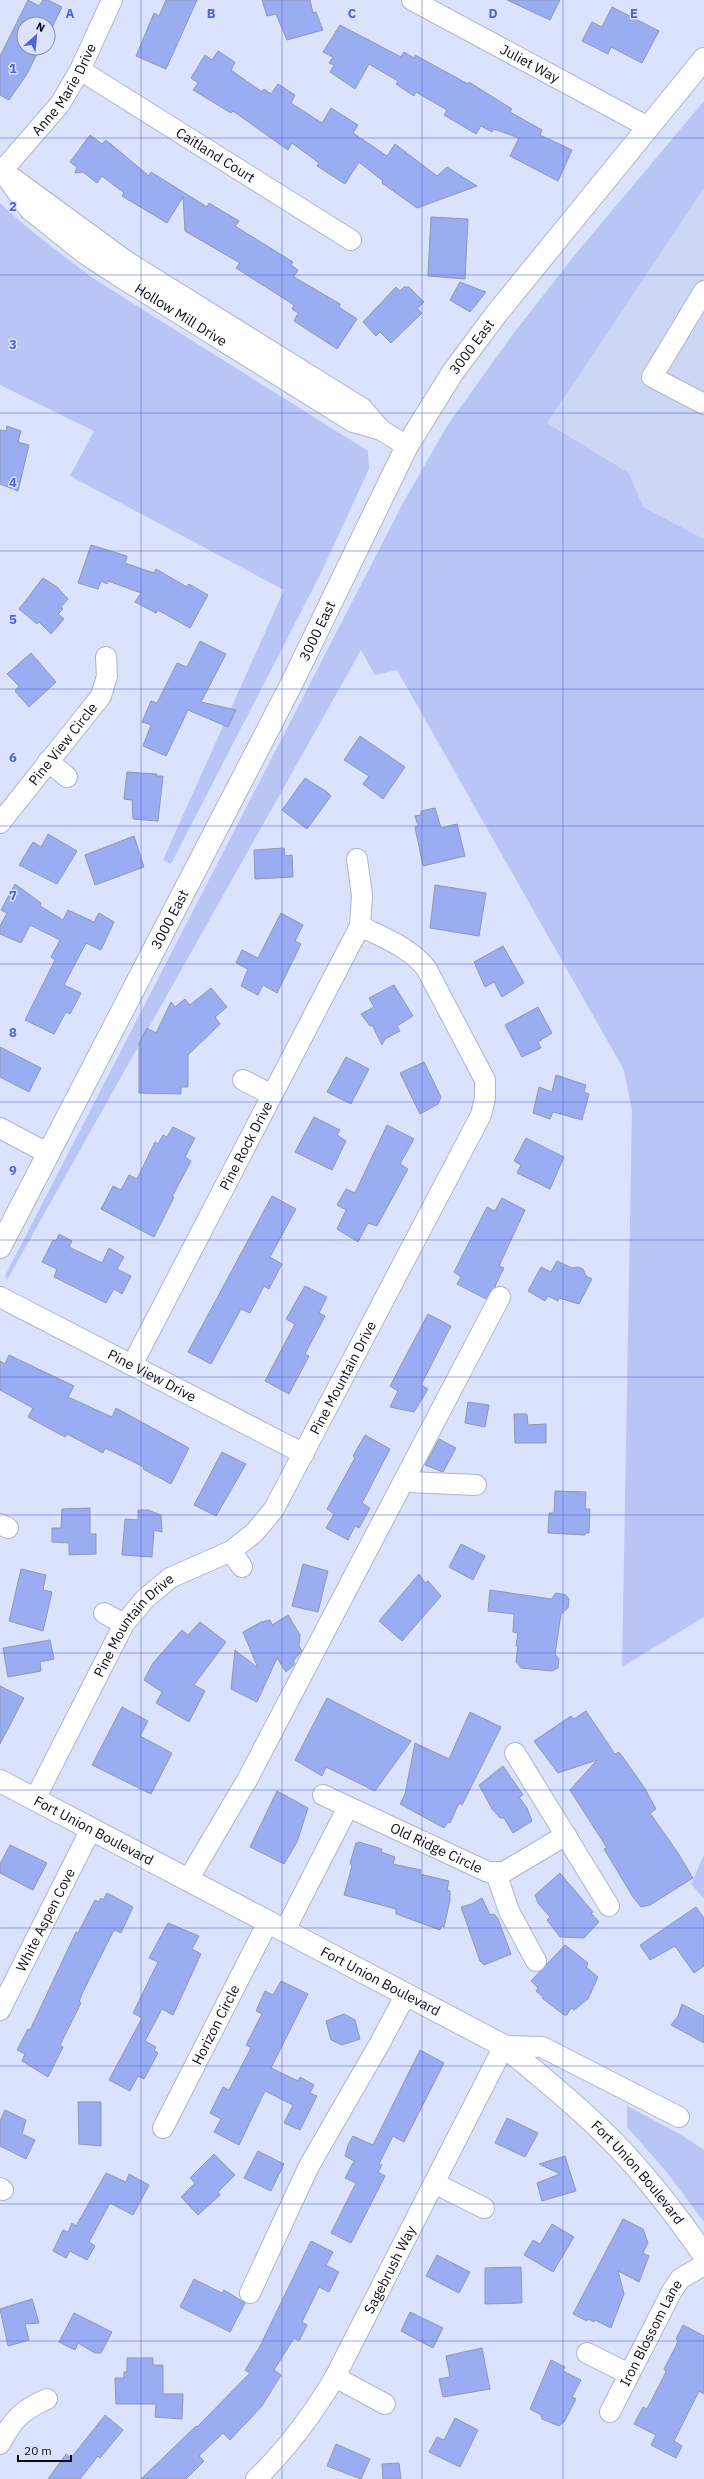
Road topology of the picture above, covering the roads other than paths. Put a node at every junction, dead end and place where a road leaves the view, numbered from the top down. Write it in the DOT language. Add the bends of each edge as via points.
graph roads {
  1 [pos="112,0"];
  2 [pos="412,0"];
  3 [pos="704,60"];
  4 [pos="80,70"];
  5 [pos="648,127"];
  6 [pos="1,170"];
  7 [pos="351,240"];
  8 [pos="704,291"];
  9 [pos="704,404"];
  10 [pos="407,446"];
  11 [pos="106,657"];
  12 [pos="48,762"];
  13 [pos="68,777"];
  14 [pos="0,823"];
  15 [pos="357,859"];
  16 [pos="360,926"];
  17 [pos="243,1080"];
  18 [pos="272,1096"];
  19 [pos="0,1128"];
  20 [pos="49,1154"];
  21 [pos="0,1247"];
  22 [pos="0,1297"];
  23 [pos="500,1297"];
  24 [pos="132,1365"];
  25 [pos="304,1454"];
  26 [pos="405,1480"];
  27 [pos="476,1485"];
  28 [pos="104,1613"];
  29 [pos="124,1624"];
  30 [pos="515,1752"];
  31 [pos="0,1781"];
  32 [pos="323,1795"];
  33 [pos="35,1799"];
  34 [pos="348,1807"];
  35 [pos="91,1829"];
  36 [pos="566,1835"];
  37 [pos="496,1873"];
  38 [pos="188,1880"];
  39 [pos="609,1906"];
  40 [pos="276,1926"];
  41 [pos="536,1961"];
  42 [pos="406,1994"];
  43 [pos="0,2010"];
  44 [pos="504,2046"];
  45 [pos="679,2117"];
  46 [pos="163,2128"];
  47 [pos="434,2183"];
  48 [pos="484,2208"];
  49 [pos="704,2255"];
  50 [pos="704,2265"];
  51 [pos="250,2292"];
  52 [pos="587,2353"];
  53 [pos="629,2374"];
  54 [pos="335,2377"];
  55 [pos="47,2399"];
  56 [pos="385,2404"];
  57 [pos="610,2412"];
  58 [pos="0,2444"];
  59 [pos="256,2479"];
  1 -- 4 [label="street, Anne Marie Drive"];
  2 -- 5 [label="street, Juliet Way"];
  3 -- 5 [label="main road, 3000 East"];
  4 -- 6 [label="street, Anne Marie Drive" via="60,104"];
  4 -- 7 [label="street, Caitland Court"];
  5 -- 10 [label="main road, 3000 East" via="467,351"];
  6 -- 10 [label="street, Hollow Mill Drive" via="120,257 362,408 381,430"];
  8 -- 9 [label="street" via="652,377"];
  10 -- 20 [label="main road, 3000 East" via="290,688"];
  11 -- 12 [label="street, Pine View Circle" via="107,676 101,696"];
  12 -- 13 [label="street"];
  12 -- 14 [label="street, Pine View Circle"];
  15 -- 16 [label="street" via="362,895"];
  16 -- 18 [label="street, Pine Rock Drive"];
  16 -- 25 [label="street, Pine Mountain Drive" via="405,948 417,956 426,968 477,1064 484,1080 485,1098 481,1115"];
  17 -- 18 [label="street"];
  18 -- 24 [label="street, Pine Rock Drive"];
  19 -- 20 [label="street"];
  20 -- 21 [label="main road, 3000 East"];
  22 -- 24 [label="street, Pine View Drive"];
  23 -- 26 [label="street"];
  24 -- 25 [label="street, Pine View Drive"];
  25 -- 29 [label="street, Pine Mountain Drive" via="274,1509 237,1559 170,1578 145,1599"];
  26 -- 27 [label="street"];
  26 -- 38 [label="street" via="247,1780"];
  28 -- 29 [label="street"];
  29 -- 33 [label="street, Pine Mountain Drive"];
  30 -- 36 [label="street"];
  31 -- 33 [label="main road, Fort Union Boulevard"];
  32 -- 34 [label="street, Old Ridge Circle"];
  33 -- 35 [label="main road, Fort Union Boulevard"];
  34 -- 37 [label="street, Old Ridge Circle" via="476,1868"];
  34 -- 40 [label="street"];
  35 -- 38 [label="main road, Fort Union Boulevard"];
  35 -- 43 [label="street, White Aspen Cove"];
  36 -- 37 [label="street, Old Ridge Circle" via="511,1868"];
  36 -- 39 [label="street"];
  37 -- 41 [label="street" via="509,1911"];
  38 -- 40 [label="main road, Fort Union Boulevard"];
  40 -- 42 [label="main road, Fort Union Boulevard"];
  40 -- 46 [label="street, Horizon Circle"];
  42 -- 44 [label="main road, Fort Union Boulevard"];
  42 -- 51 [label="street" via="309,2166"];
  44 -- 45 [label="street" via="542,2048"];
  44 -- 47 [label="street, Sagebrush Way"];
  44 -- 49 [label="main road, Fort Union Boulevard" via="562,2093 600,2129 641,2172"];
  47 -- 48 [label="street"];
  47 -- 54 [label="street, Sagebrush Way"];
  50 -- 53 [label="street, Iron Blossom Lane" via="680,2279"];
  52 -- 53 [label="street"];
  53 -- 57 [label="street, Iron Blossom Lane"];
  54 -- 56 [label="street"];
  54 -- 59 [label="street, Sagebrush Way" via="316,2409"];
  55 -- 58 [label="street" via="25,2409 8,2428"];
}
